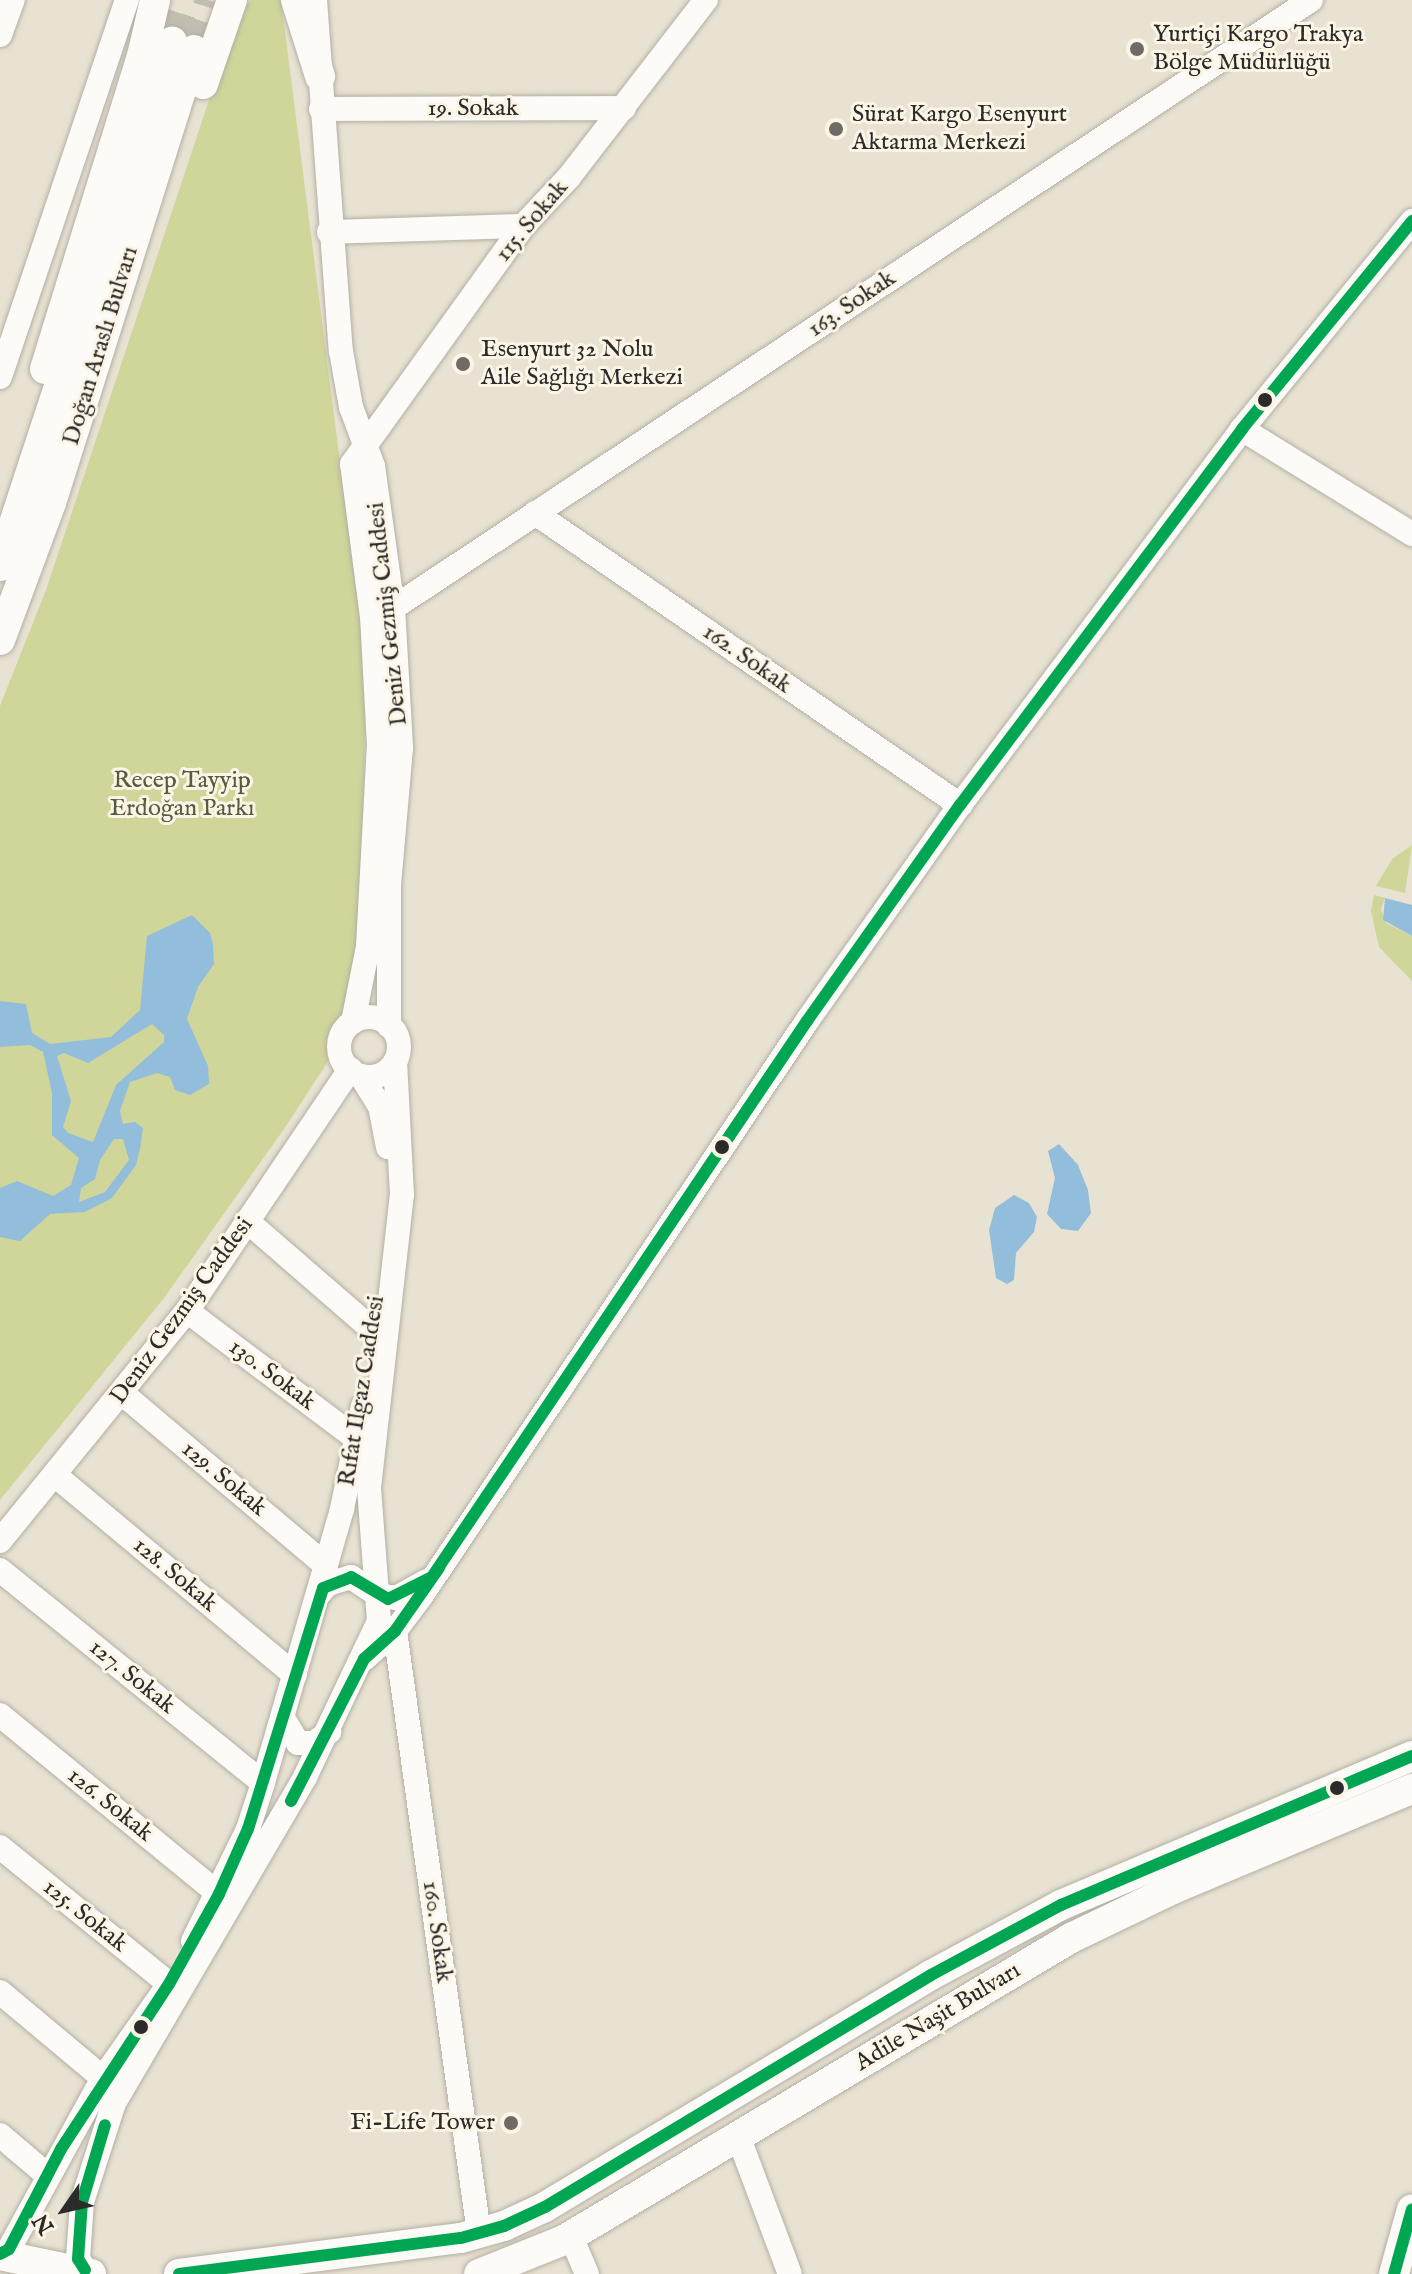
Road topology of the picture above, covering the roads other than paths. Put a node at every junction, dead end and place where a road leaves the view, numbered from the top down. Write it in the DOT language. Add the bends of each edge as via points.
graph roads {
  1 [pos="13,0"];
  2 [pos="296,0"];
  3 [pos="315,0"];
  4 [pos="706,0"];
  5 [pos="1311,0"];
  6 [pos="145,3"];
  7 [pos="230,8"];
  8 [pos="0,35"];
  9 [pos="320,76"];
  10 [pos="624,108"];
  11 [pos="321,109"];
  12 [pos="1412,221"];
  13 [pos="523,226"];
  14 [pos="329,232"];
  15 [pos="0,377"];
  16 [pos="1242,429"];
  17 [pos="362,444"];
  18 [pos="25,489"];
  19 [pos="51,503"];
  20 [pos="535,513"];
  21 [pos="1412,534"];
  22 [pos="0,566"];
  23 [pos="393,608"];
  24 [pos="0,640"];
  25 [pos="960,805"];
  26 [pos="353,1022"];
  27 [pos="389,1026"];
  28 [pos="395,1062"];
  29 [pos="355,1073"];
  30 [pos="247,1221"];
  31 [pos="187,1311"];
  32 [pos="373,1330"];
  33 [pos="123,1394"];
  34 [pos="358,1440"];
  35 [pos="56,1476"];
  36 [pos="0,1541"];
  37 [pos="324,1564"];
  38 [pos="0,1570"];
  39 [pos="432,1577"];
  40 [pos="319,1594"];
  41 [pos="378,1595"];
  42 [pos="395,1631"];
  43 [pos="364,1659"];
  44 [pos="295,1675"];
  45 [pos="0,1715"];
  46 [pos="283,1718"];
  47 [pos="329,1732"];
  48 [pos="1410,1756"];
  49 [pos="263,1783"];
  50 [pos="1412,1789"];
  51 [pos="0,1847"];
  52 [pos="219,1894"];
  53 [pos="169,1984"];
  54 [pos="0,1992"];
  55 [pos="103,2078"];
  56 [pos="0,2135"];
  57 [pos="738,2136"];
  58 [pos="46,2174"];
  59 [pos="1412,2209"];
  60 [pos="479,2233"];
  61 [pos="570,2234"];
  62 [pos="0,2255"];
  63 [pos="88,2272"];
  64 [pos="179,2274"];
  65 [pos="479,2274"];
  66 [pos="587,2274"];
  67 [pos="790,2274"];
  68 [pos="1394,2274"];
  1 -- 8 [label="street"];
  2 -- 9 [label="main road"];
  3 -- 9 [label="street, Deniz Gezmiş Caddesi"];
  4 -- 10 [label="street, 115. Sokak"];
  5 -- 20 [label="street, 163. Sokak"];
  6 -- 7 [label="main road" via="162,29 178,38 204,40"];
  6 -- 15 [label="street"];
  6 -- 18 [label="main road" via="57,321 38,398"];
  7 -- 19 [label="main road" via="117,348"];
  9 -- 11 [label="street, Deniz Gezmiş Caddesi"];
  10 -- 11 [label="street, 19. Sokak"];
  10 -- 13 [label="street, 115. Sokak"];
  11 -- 14 [label="street, Deniz Gezmiş Caddesi"];
  12 -- 16 [label="street"];
  13 -- 14 [label="street"];
  13 -- 17 [label="street, 115. Sokak"];
  14 -- 17 [label="street, Deniz Gezmiş Caddesi" via="341,351"];
  16 -- 21 [label="street"];
  16 -- 25 [label="street"];
  17 -- 23 [label="street, Deniz Gezmiş Caddesi" via="373,466"];
  17 -- 26 [label="street, Deniz Gezmiş Caddesi" via="352,464 372,617 379,745 368,947"];
  18 -- 19 [label="main road, Doğan Araslı Bulvarı" via="183,46"];
  18 -- 22 [label="main road, Doğan Araslı Bulvarı"];
  19 -- 24 [label="main road, Doğan Araslı Bulvarı"];
  20 -- 23 [label="street, 163. Sokak"];
  20 -- 25 [label="street, 162. Sokak"];
  23 -- 27 [label="street, Deniz Gezmiş Caddesi" via="401,748 389,886"];
  25 -- 39 [label="street" via="807,1021"];
  26 -- 27 [label="street" via="372,1018"];
  26 -- 29 [label="street" via="339,1046"];
  27 -- 28 [label="street" via="398,1043"];
  28 -- 29 [label="street" via="381,1075"];
  28 -- 41 [label="street, Rıfat Ilgaz Caddesi" via="402,1195 369,1488"];
  29 -- 30 [label="street, Deniz Gezmiş Caddesi"];
  29 -- 32 [label="street, Rıfat Ilgaz Caddesi" via="380,1106 388,1148"];
  30 -- 31 [label="street, Deniz Gezmiş Caddesi"];
  30 -- 32 [label="street"];
  31 -- 33 [label="street, Deniz Gezmiş Caddesi"];
  31 -- 34 [label="street, 130. Sokak"];
  32 -- 34 [label="street, Rıfat Ilgaz Caddesi"];
  33 -- 35 [label="street, Deniz Gezmiş Caddesi"];
  33 -- 37 [label="street, 129. Sokak"];
  34 -- 37 [label="street, Rıfat Ilgaz Caddesi"];
  35 -- 36 [label="street, Deniz Gezmiş Caddesi"];
  35 -- 44 [label="street, 128. Sokak"];
  37 -- 40 [label="street, Rıfat Ilgaz Caddesi"];
  38 -- 49 [label="street, 127. Sokak"];
  39 -- 41 [label="street" via="396,1598"];
  39 -- 42 [label="street"];
  40 -- 41 [label="street" via="328,1584 351,1577"];
  40 -- 44 [label="street, Rıfat Ilgaz Caddesi"];
  41 -- 43 [label="street, Rıfat Ilgaz Caddesi" via="379,1621"];
  42 -- 43 [label="street"];
  42 -- 60 [label="street, 160. Sokak"];
  43 -- 47 [label="street"];
  44 -- 46 [label="street, Rıfat Ilgaz Caddesi"];
  45 -- 52 [label="street, 126. Sokak"];
  46 -- 47 [label="street" via="298,1743 314,1743"];
  46 -- 49 [label="street, Rıfat Ilgaz Caddesi"];
  47 -- 63 [label="street" via="114,2103 82,2202 78,2259"];
  48 -- 60 [label="main road, Adile Naşit Bulvarı" via="1061,1905 931,1975 545,2207"];
  49 -- 52 [label="street, Rıfat Ilgaz Caddesi"];
  50 -- 57 [label="main road, Adile Naşit Bulvarı" via="1175,1888 1071,1938"];
  51 -- 53 [label="street, 125. Sokak"];
  52 -- 53 [label="street, Rıfat Ilgaz Caddesi"];
  53 -- 55 [label="street, Rıfat Ilgaz Caddesi"];
  54 -- 55 [label="street"];
  55 -- 58 [label="street, Rıfat Ilgaz Caddesi"];
  56 -- 58 [label="street"];
  57 -- 61 [label="main road, Adile Naşit Bulvarı"];
  57 -- 67 [label="street"];
  58 -- 62 [label="street, Rıfat Ilgaz Caddesi" via="9,2249"];
  59 -- 68 [label="main road"];
  60 -- 64 [label="main road, Adile Naşit Bulvarı"];
  61 -- 65 [label="main road, Adile Naşit Bulvarı"];
  61 -- 66 [label="street"];
  62 -- 63 [label="main road"];
}
